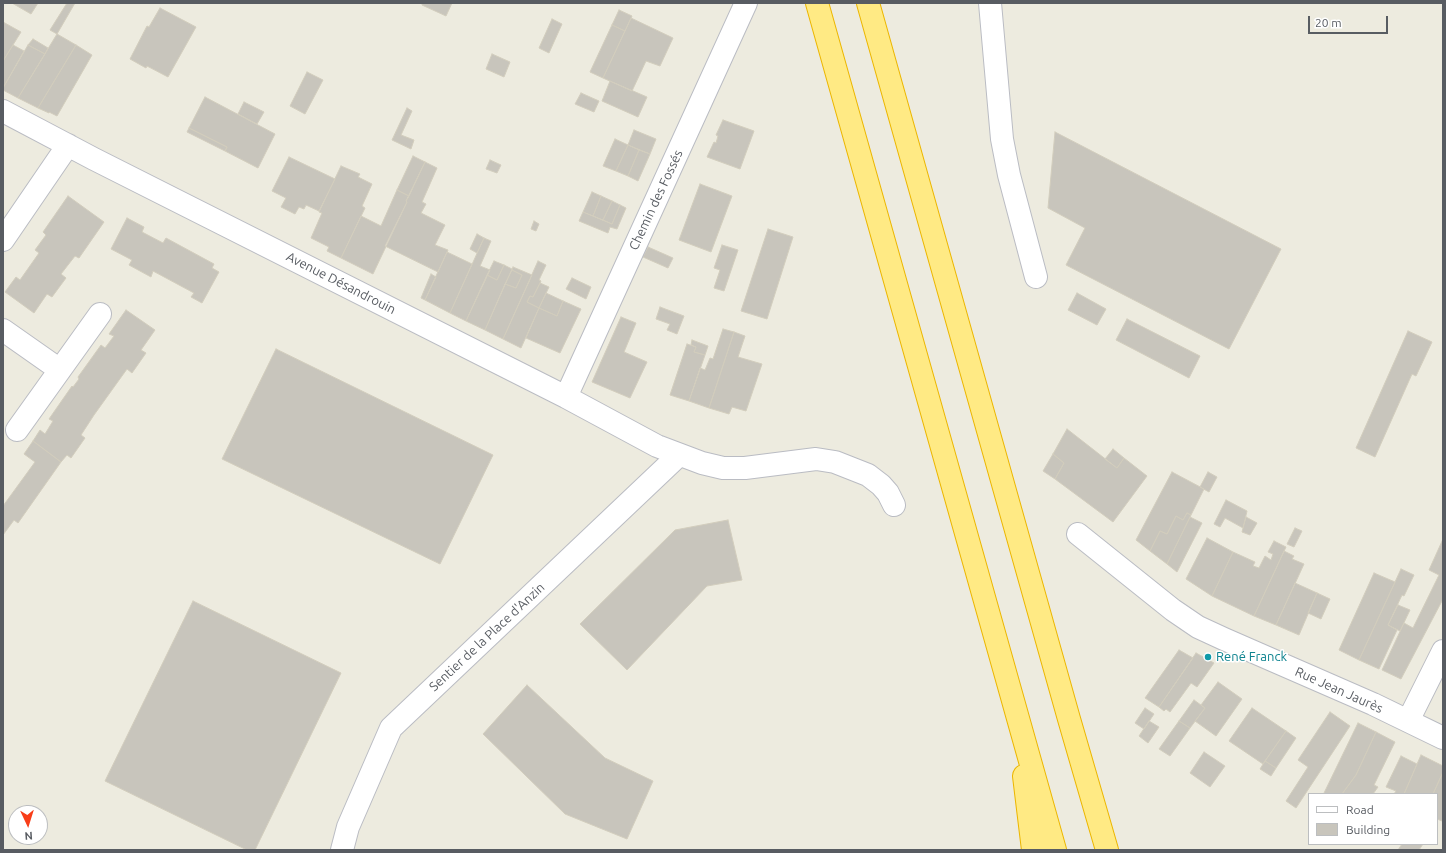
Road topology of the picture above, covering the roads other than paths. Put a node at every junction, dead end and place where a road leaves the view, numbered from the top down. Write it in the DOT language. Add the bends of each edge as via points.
graph roads {
  1 [pos="746,3"];
  2 [pos="817,3"];
  3 [pos="868,3"];
  4 [pos="990,3"];
  5 [pos="3,111"];
  6 [pos="68,145"];
  7 [pos="3,240"];
  8 [pos="1036,277"];
  9 [pos="100,314"];
  10 [pos="3,330"];
  11 [pos="60,370"];
  12 [pos="566,397"];
  13 [pos="17,430"];
  14 [pos="679,455"];
  15 [pos="894,505"];
  16 [pos="1078,534"];
  17 [pos="1443,652"];
  18 [pos="1017,713"];
  19 [pos="1408,721"];
  20 [pos="1443,738"];
  21 [pos="342,850"];
  22 [pos="1033,850"];
  23 [pos="1055,850"];
  24 [pos="1107,850"];
  1 -- 12 [label="street, Chemin des Fossés"];
  2 -- 18 [label="highway"];
  3 -- 24 [label="highway"];
  4 -- 8 [label="street" via="1002,139"];
  5 -- 6 [label="street, Avenue Désandrouin"];
  6 -- 7 [label="street"];
  6 -- 12 [label="street, Avenue Désandrouin"];
  9 -- 11 [label="street"];
  10 -- 11 [label="street"];
  11 -- 13 [label="street"];
  12 -- 14 [label="street, Avenue Désandrouin" via="657,446"];
  14 -- 15 [label="street, Avenue Désandrouin" via="713,466 734,468 827,460 868,475 888,493"];
  14 -- 21 [label="street, Sentier de la Place d'Anzin" via="391,728 348,827"];
  16 -- 19 [label="street, Rue Jean Jaurès" via="1173,610 1198,626 1224,640"];
  17 -- 19 [label="street"];
  18 -- 22 [label="highway"];
  18 -- 23 [label="highway"];
  19 -- 20 [label="street, Rue Jean Jaurès"];
}
